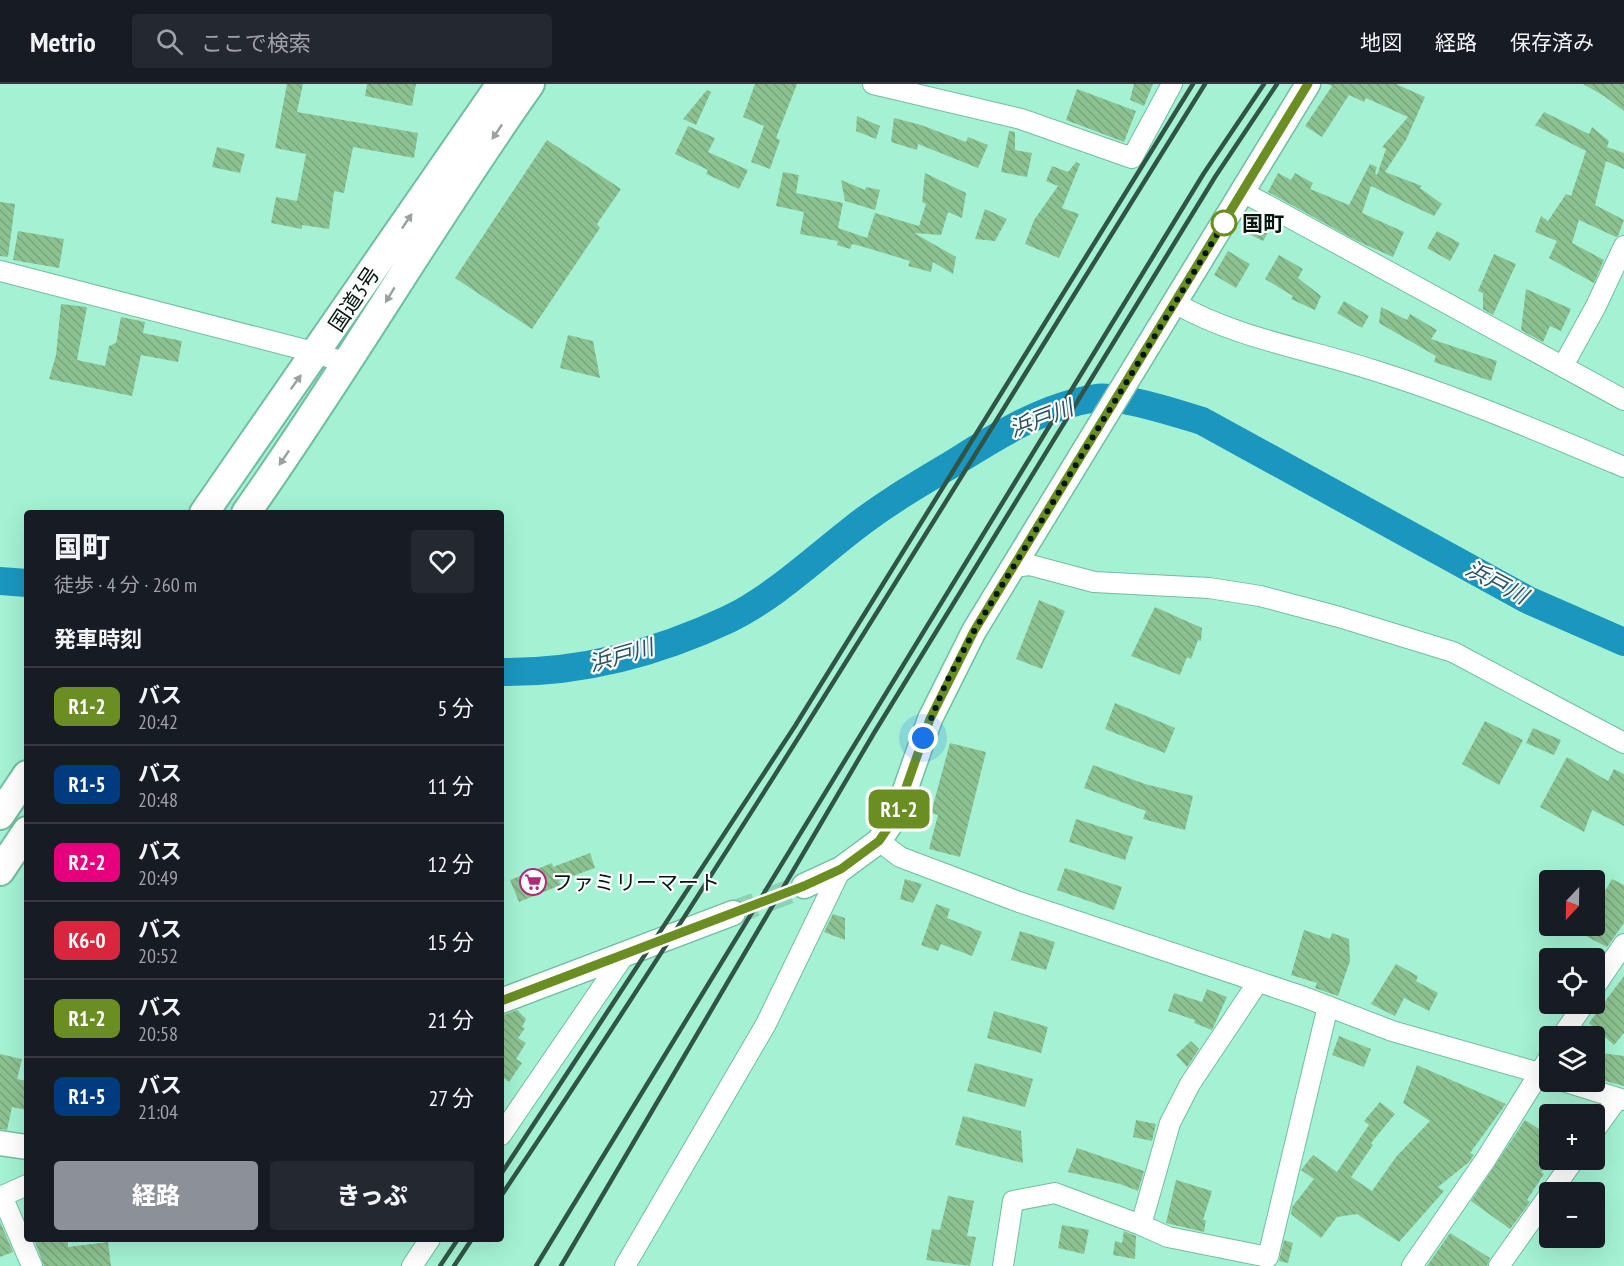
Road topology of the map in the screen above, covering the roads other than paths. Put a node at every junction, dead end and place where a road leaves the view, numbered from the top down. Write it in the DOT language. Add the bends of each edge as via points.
graph roads {
  1 [pos="501,84"];
  2 [pos="530,84"];
  3 [pos="873,84"];
  4 [pos="1172,84"];
  5 [pos="1308,84"];
  6 [pos="1243,192"];
  7 [pos="1624,246"];
  8 [pos="0,271"];
  9 [pos="1172,310"];
  10 [pos="317,353"];
  11 [pos="348,364"];
  12 [pos="1563,366"];
  13 [pos="1624,400"];
  14 [pos="1624,467"];
  15 [pos="254,502"];
  16 [pos="206,510"];
  17 [pos="1017,560"];
  18 [pos="1624,743"];
  19 [pos="24,779"];
  20 [pos="0,815"];
  21 [pos="24,835"];
  22 [pos="879,841"];
  23 [pos="841,869"];
  24 [pos="0,871"];
  25 [pos="804,886"];
  26 [pos="733,913"];
  27 [pos="1624,944"];
  28 [pos="625,954"];
  29 [pos="1605,972"];
  30 [pos="1258,982"];
  31 [pos="504,1000"];
  32 [pos="1328,1006"];
  33 [pos="1539,1074"];
  34 [pos="1539,1082"];
  35 [pos="1598,1092"];
  36 [pos="1621,1099"];
  37 [pos="1605,1118"];
  38 [pos="504,1131"];
  39 [pos="0,1143"];
  40 [pos="24,1147"];
  41 [pos="24,1186"];
  42 [pos="1,1196"];
  43 [pos="1539,1209"];
  44 [pos="1141,1224"];
  45 [pos="428,1242"];
  46 [pos="32,1266"];
  47 [pos="412,1266"];
  48 [pos="625,1266"];
  49 [pos="1003,1266"];
  50 [pos="1412,1266"];
  51 [pos="1499,1266"];
  10 -- 1 [label="highway, 国道3号, one-way"];
  2 -- 11 [label="highway, 国道3号, one-way" via="413,258"];
  3 -- 4 [label="street" via="1021,119 1132,158"];
  5 -- 6 [label="main road"];
  6 -- 9 [label="main road"];
  6 -- 12 [label="street"];
  7 -- 12 [label="street"];
  8 -- 10 [label="street"];
  9 -- 14 [label="street" via="1425,386"];
  9 -- 17 [label="main road"];
  10 -- 11 [label="street"];
  16 -- 10 [label="highway, 国道3号, one-way"];
  11 -- 15 [label="highway, 国道3号, one-way"];
  12 -- 13 [label="street"];
  17 -- 18 [label="street" via="1094,582 1209,588 1260,596 1453,652"];
  17 -- 22 [label="main road" via="946,683 896,816"];
  19 -- 20 [label="highway"];
  21 -- 24 [label="highway"];
  22 -- 23 [label="main road"];
  22 -- 30 [label="street" via="900,857 928,868"];
  23 -- 25 [label="main road"];
  23 -- 48 [label="street" via="761,1033"];
  26 -- 28 [label="main road"];
  27 -- 29 [label="street"];
  28 -- 31 [label="main road"];
  28 -- 38 [label="street"];
  30 -- 32 [label="street"];
  30 -- 44 [label="street" via="1170,1123"];
  32 -- 33 [label="street" via="1403,1035"];
  32 -- 44 [label="street" via="1268,1257 1168,1237"];
  34 -- 50 [label="street"];
  35 -- 36 [label="street"];
  36 -- 37 [label="street"];
  39 -- 40 [label="main road"];
  41 -- 42 [label="street"];
  42 -- 46 [label="street"];
  43 -- 51 [label="street"];
  44 -- 49 [label="street" via="1055,1193 1012,1201"];
  45 -- 47 [label="street"];
}
